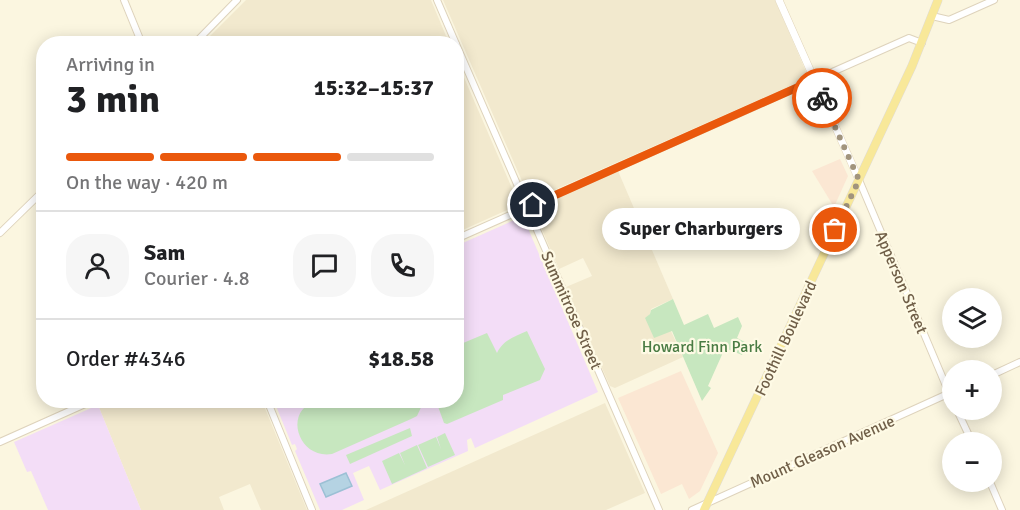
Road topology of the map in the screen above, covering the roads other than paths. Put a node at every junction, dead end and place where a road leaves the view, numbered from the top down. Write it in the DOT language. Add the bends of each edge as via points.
graph roads {
  1 [pos="124,0"];
  2 [pos="237,0"];
  3 [pos="437,0"];
  4 [pos="779,0"];
  5 [pos="938,0"];
  6 [pos="994,0"];
  7 [pos="932,16"];
  8 [pos="139,36"];
  9 [pos="202,36"];
  10 [pos="453,36"];
  11 [pos="922,43"];
  12 [pos="464,62"];
  13 [pos="814,80"];
  14 [pos="859,180"];
  15 [pos="36,198"];
  16 [pos="527,207"];
  17 [pos="0,233"];
  18 [pos="464,235"];
  19 [pos="1020,362"];
  20 [pos="1002,370"];
  21 [pos="942,372"];
  22 [pos="942,400"];
  23 [pos="76,408"];
  24 [pos="270,408"];
  25 [pos="0,442"];
  26 [pos="994,492"];
  27 [pos="705,507"];
  28 [pos="312,510"];
  29 [pos="659,510"];
  30 [pos="692,510"];
  31 [pos="1002,510"];
  1 -- 8 [label="street"];
  2 -- 9 [label="street"];
  3 -- 10 [label="street, Summitrose Street"];
  4 -- 13 [label="main road, Apperson Street"];
  5 -- 7 [label="main road, Foothill Boulevard"];
  6 -- 7 [label="street" via="949,20"];
  7 -- 11 [label="main road, Foothill Boulevard"];
  11 -- 13 [label="street" via="909,38"];
  11 -- 14 [label="main road, Foothill Boulevard"];
  12 -- 16 [label="street, Summitrose Street"];
  13 -- 14 [label="main road, Apperson Street"];
  13 -- 16 [label="street"];
  14 -- 21 [label="street, Apperson Street"];
  14 -- 27 [label="main road, Foothill Boulevard"];
  15 -- 17 [label="street"];
  16 -- 18 [label="street"];
  16 -- 29 [label="street, Summitrose Street"];
  19 -- 20 [label="street"];
  22 -- 27 [label="street, Mount Gleason Avenue"];
  23 -- 25 [label="street"];
  24 -- 28 [label="street"];
  26 -- 31 [label="street"];
  27 -- 30 [label="street, Mount Gleason Avenue"];
}
